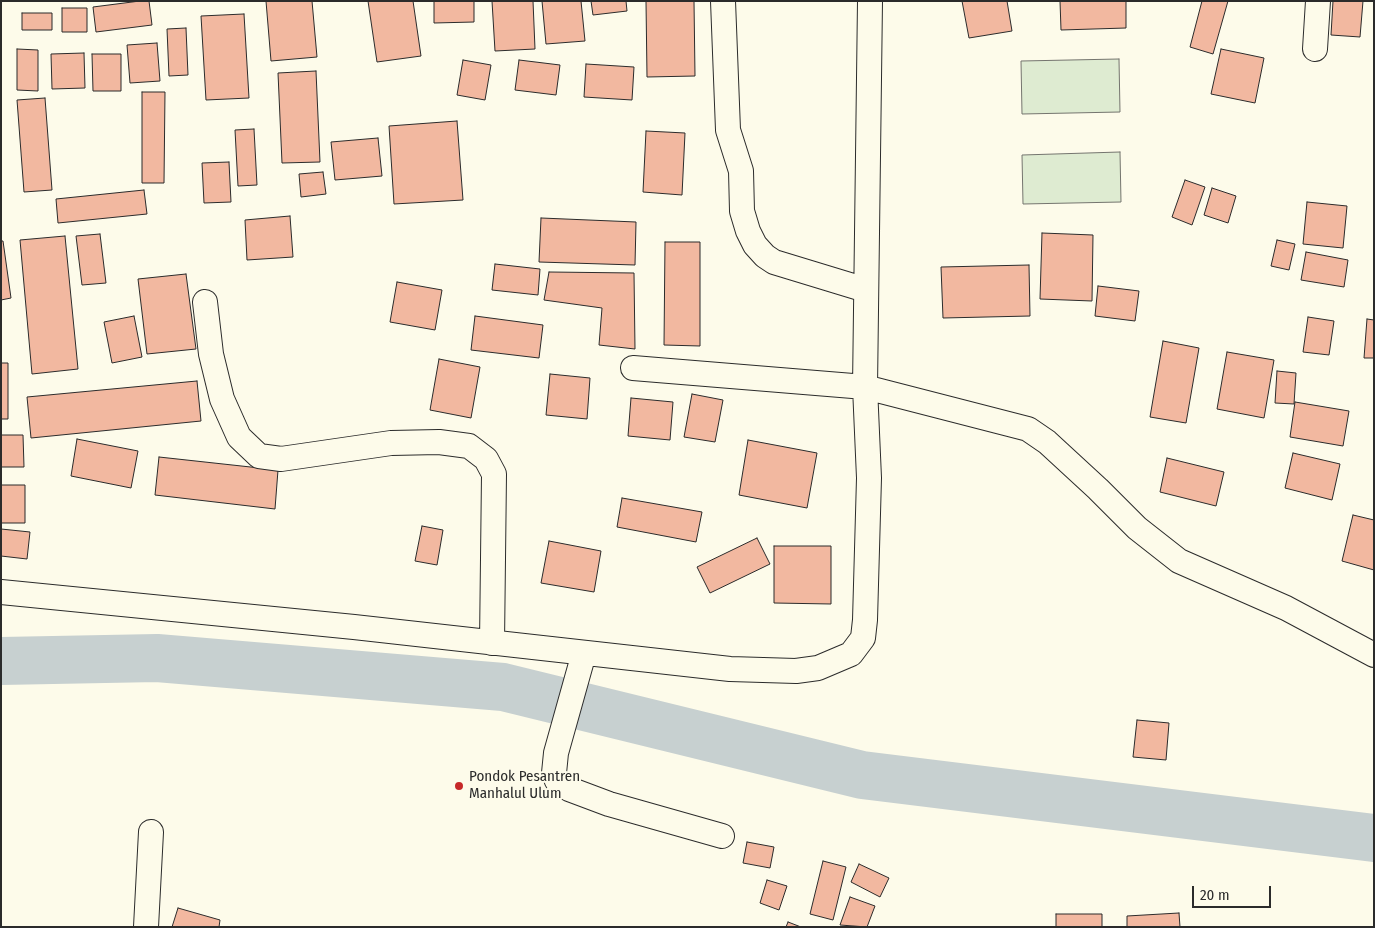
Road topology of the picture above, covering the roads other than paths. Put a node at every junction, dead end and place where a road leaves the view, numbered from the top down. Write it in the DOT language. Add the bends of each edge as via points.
graph roads {
  1 [pos="723,1"];
  2 [pos="870,1"];
  3 [pos="1318,1"];
  4 [pos="1315,49"];
  5 [pos="866,290"];
  6 [pos="205,302"];
  7 [pos="633,368"];
  8 [pos="864,387"];
  9 [pos="1,592"];
  10 [pos="492,643"];
  11 [pos="584,653"];
  12 [pos="1374,655"];
  13 [pos="151,832"];
  14 [pos="722,836"];
  15 [pos="146,927"];
  1 -- 5 [label="street" via="728,130 741,171 742,211 748,231 755,245 774,262"];
  2 -- 5 [label="street"];
  3 -- 4 [label="street"];
  5 -- 8 [label="street"];
  6 -- 10 [label="street" via="211,354 222,399 239,437 259,456 281,459 391,443 440,442 469,446 486,459 494,474"];
  7 -- 8 [label="street"];
  8 -- 11 [label="street" via="869,478 865,620 863,638 851,654 818,668 796,671 730,669"];
  8 -- 12 [label="street" via="1028,429 1098,488 1137,528 1179,561 1286,608"];
  9 -- 10 [label="street" via="112,601"];
  10 -- 11 [label="street"];
  11 -- 14 [label="street" via="554,766 556,781 568,789 609,804"];
  13 -- 15 [label="street"];
}
